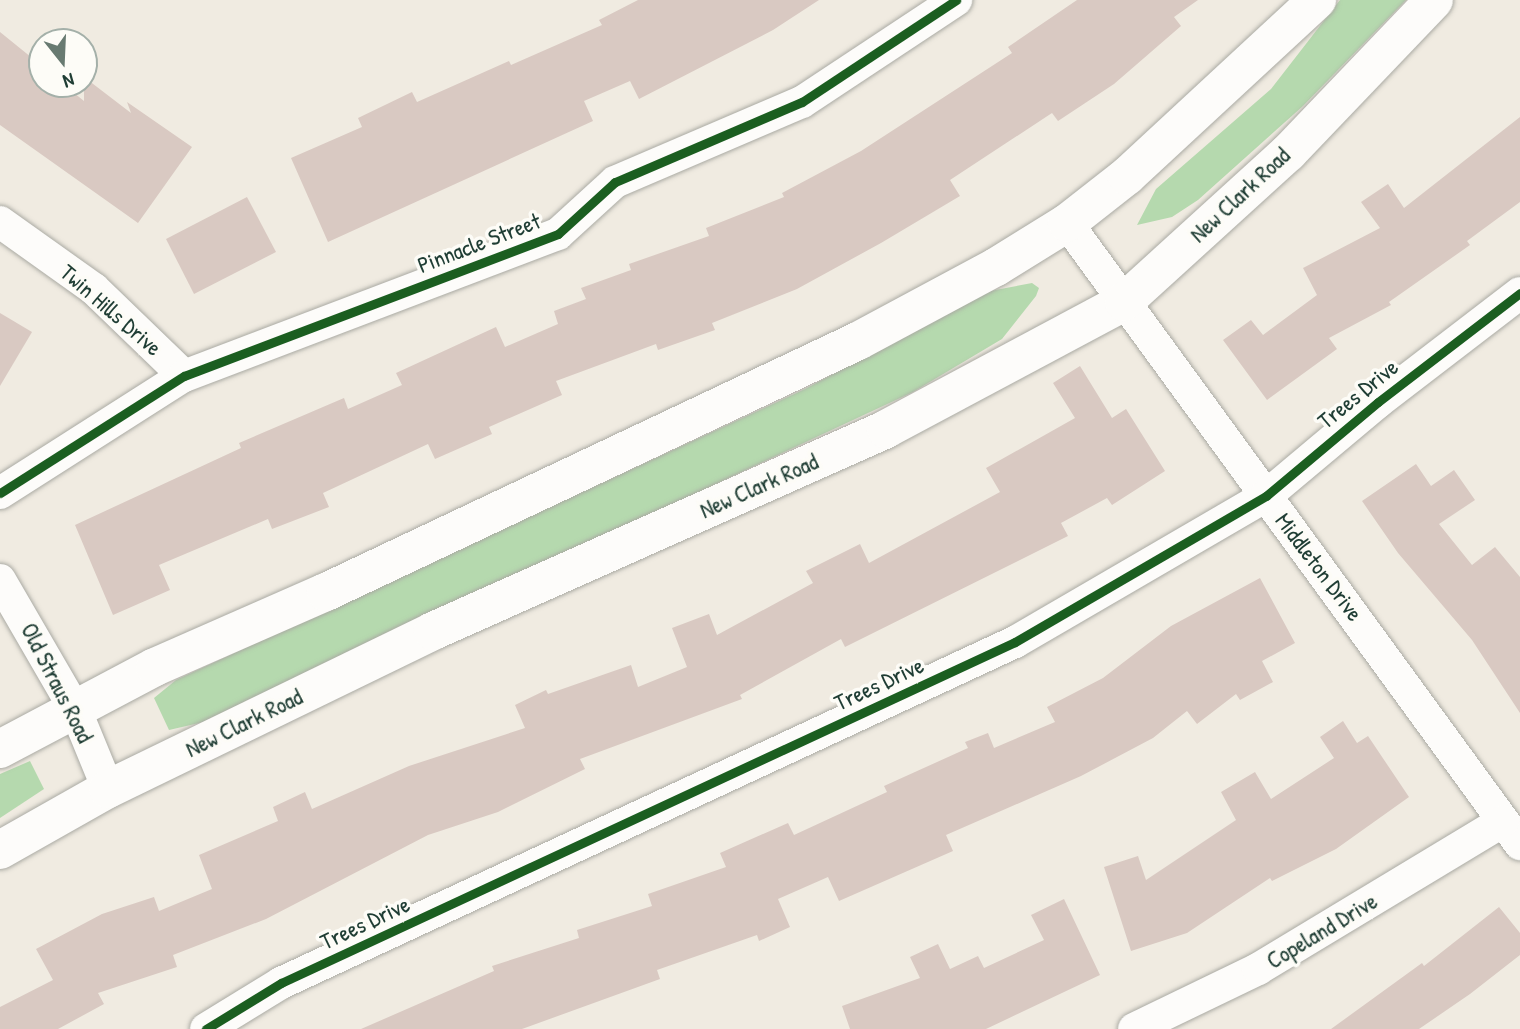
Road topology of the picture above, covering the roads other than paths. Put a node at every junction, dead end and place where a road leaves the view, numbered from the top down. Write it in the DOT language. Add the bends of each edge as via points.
graph roads {
  1 [pos="956,0"];
  2 [pos="1317,0"];
  3 [pos="1434,0"];
  4 [pos="0,222"];
  5 [pos="1067,223"];
  6 [pos="1520,293"];
  7 [pos="1124,302"];
  8 [pos="184,376"];
  9 [pos="0,494"];
  10 [pos="1266,496"];
  11 [pos="0,580"];
  12 [pos="76,711"];
  13 [pos="0,749"];
  14 [pos="108,789"];
  15 [pos="1512,832"];
  16 [pos="0,850"];
  17 [pos="206,1029"];
  18 [pos="1134,1029"];
  1 -- 8 [label="street, Pinnacle Street" via="802,102 615,182 558,234"];
  2 -- 5 [label="main road" via="1127,176"];
  3 -- 7 [label="main road, New Clark Road" via="1288,153"];
  4 -- 8 [label="street, Twin Hills Drive" via="94,289"];
  5 -- 7 [label="street, Middleton Drive"];
  5 -- 12 [label="main road" via="858,341 326,592 155,667"];
  6 -- 10 [label="street, Trees Drive" via="1378,402"];
  7 -- 10 [label="street, Middleton Drive"];
  7 -- 14 [label="main road, New Clark Road" via="886,429 433,631"];
  8 -- 9 [label="street, Pinnacle Street"];
  10 -- 15 [label="street, Middleton Drive"];
  10 -- 17 [label="street, Trees Drive" via="1015,642 281,983"];
  11 -- 12 [label="street, Old Straus Road"];
  12 -- 13 [label="main road"];
  12 -- 14 [label="street, Old Straus Road"];
  14 -- 16 [label="main road, New Clark Road"];
  15 -- 18 [label="street, Copeland Drive" via="1258,970"];
}
